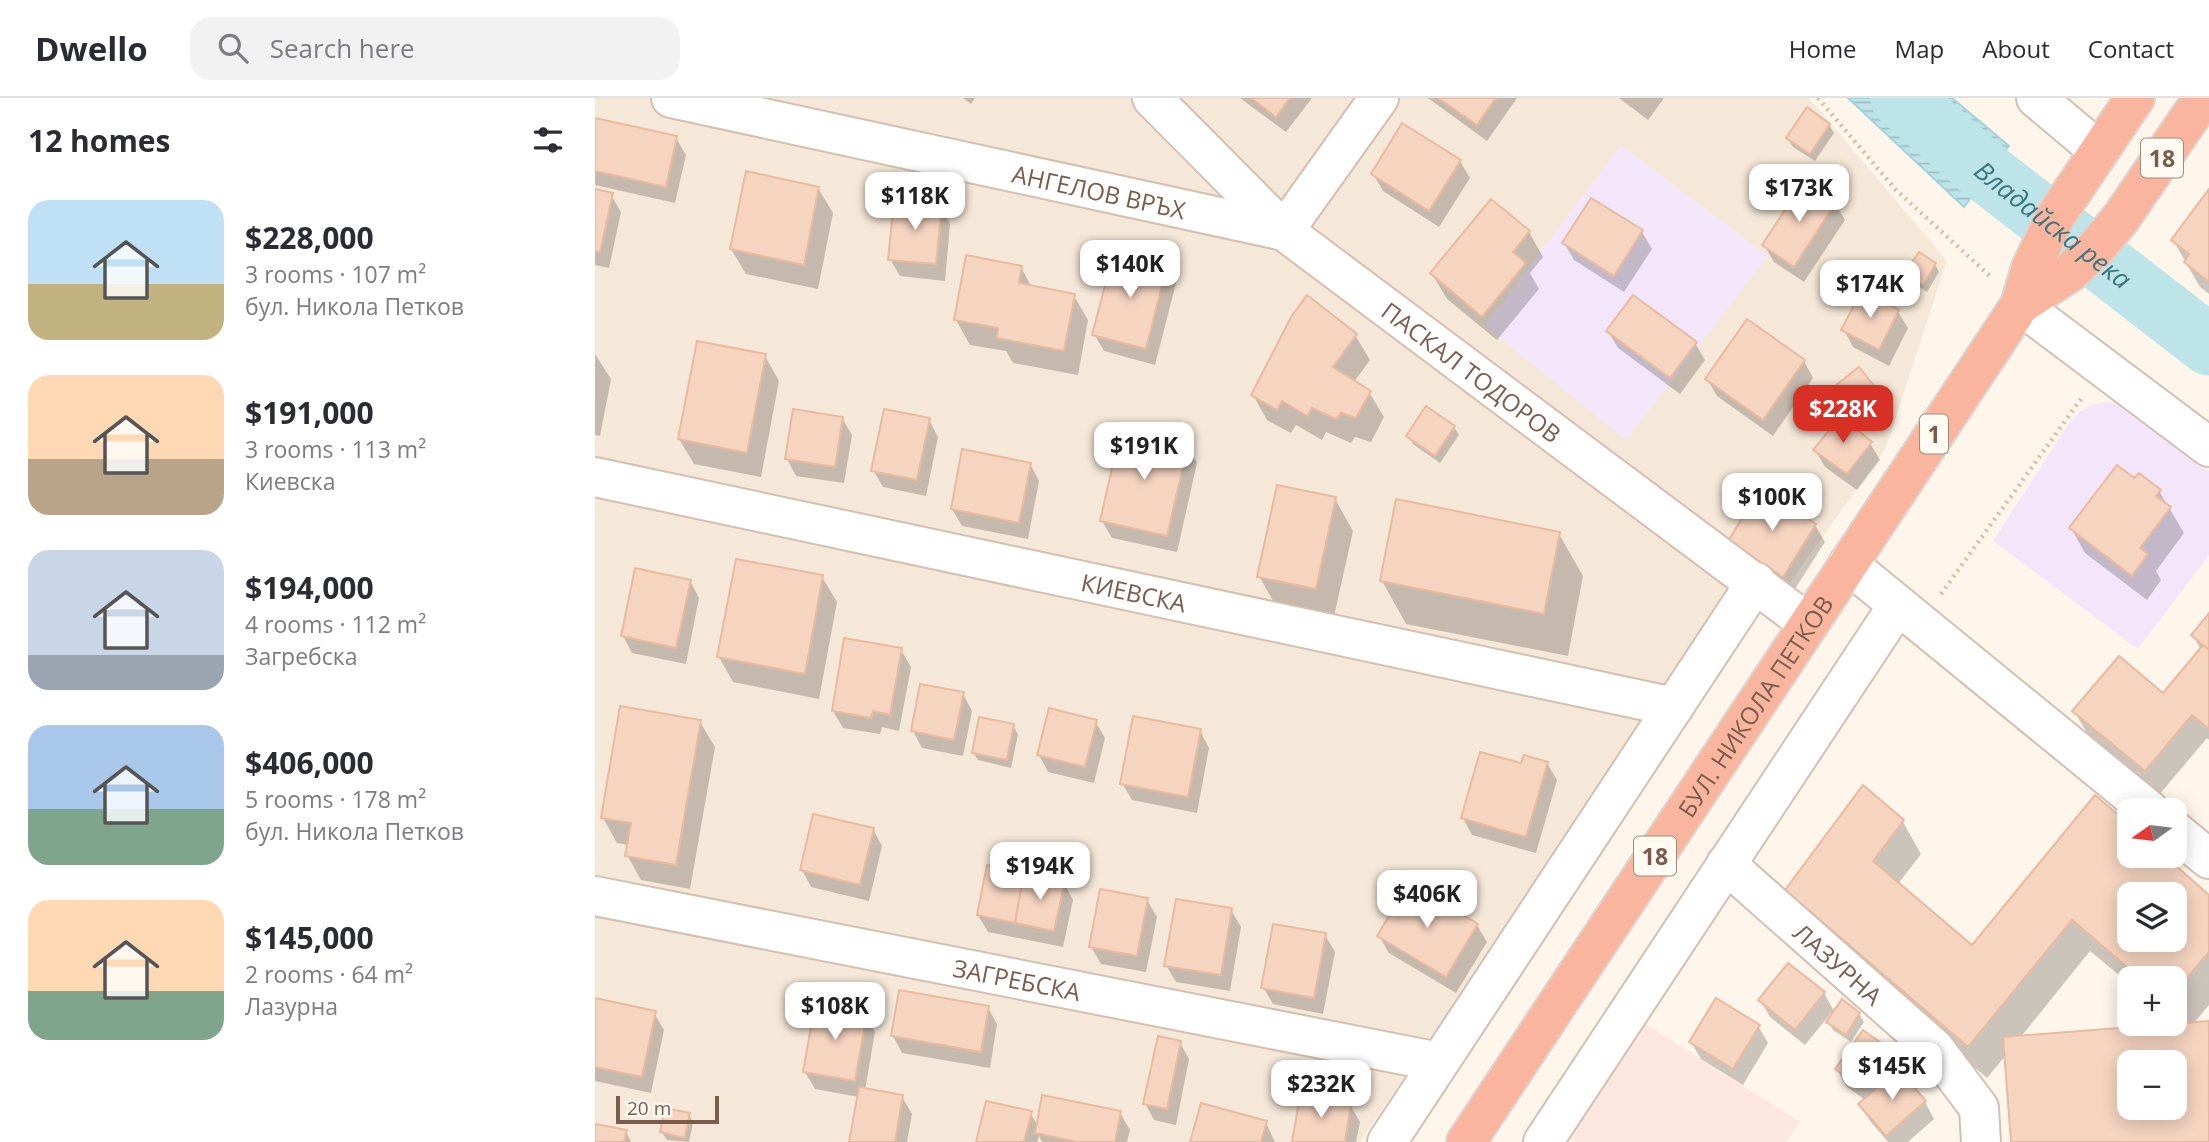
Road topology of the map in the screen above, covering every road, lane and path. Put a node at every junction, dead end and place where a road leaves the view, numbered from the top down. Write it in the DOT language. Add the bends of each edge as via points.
graph roads {
  1 [pos="671,98"];
  2 [pos="1152,98"];
  3 [pos="1379,98"];
  4 [pos="1818,98"];
  5 [pos="2036,98"];
  6 [pos="2136,98"];
  7 [pos="2203,98"];
  8 [pos="2098,150"];
  9 [pos="1284,231"];
  10 [pos="2042,276"];
  11 [pos="2020,304"];
  12 [pos="2103,367"];
  13 [pos="2209,447"];
  14 [pos="595,477"];
  15 [pos="1849,564"];
  16 [pos="1756,582"];
  17 [pos="1909,614"];
  18 [pos="1809,624"];
  19 [pos="1674,707"];
  20 [pos="2134,798"];
  21 [pos="2187,841"];
  22 [pos="2209,859"];
  23 [pos="1726,864"];
  24 [pos="595,896"];
  25 [pos="1439,1062"];
  26 [pos="1387,1142"];
  27 [pos="1466,1142"];
  28 [pos="1543,1142"];
  29 [pos="1981,1142"];
  1 -- 9 [label="street, АНГЕЛОВ ВРЪХ"];
  2 -- 9 [label="street, ПАСКАЛ ТОДОРОВ"];
  3 -- 9 [label="street"];
  4 -- 11 [label="path" via="1896,190"];
  5 -- 8 [label="street"];
  6 -- 8 [label="highway, БУЛ. НИКОЛА ПЕТКОВ / 18"];
  7 -- 10 [label="highway, 18" via="2096,248"];
  8 -- 10 [label="highway, БУЛ. НИКОЛА ПЕТКОВ / 18" via="2055,216"];
  9 -- 16 [label="street, ПАСКАЛ ТОДОРОВ"];
  10 -- 11 [label="highway, БУЛ. НИКОЛА ПЕТКОВ / 18"];
  11 -- 12 [label="street"];
  11 -- 15 [label="highway, БУЛ. НИКОЛА ПЕТКОВ / 1"];
  12 -- 13 [label="street"];
  12 -- 17 [label="path"];
  14 -- 19 [label="street, КИЕВСКА"];
  15 -- 17 [label="street"];
  15 -- 18 [label="highway, БУЛ. НИКОЛА ПЕТКОВ / 18"];
  16 -- 18 [label="street, ПАСКАЛ ТОДОРОВ"];
  16 -- 19 [label="street"];
  17 -- 20 [label="street"];
  17 -- 23 [label="street"];
  18 -- 27 [label="highway, БУЛ. НИКОЛА ПЕТКОВ / 18"];
  19 -- 25 [label="street"];
  21 -- 22 [label="street"];
  23 -- 28 [label="street"];
  23 -- 29 [label="street, ЛАЗУРНА" via="1934,1048 1979,1108"];
  24 -- 25 [label="street, ЗАГРЕБСКА"];
  25 -- 26 [label="street"];
}
